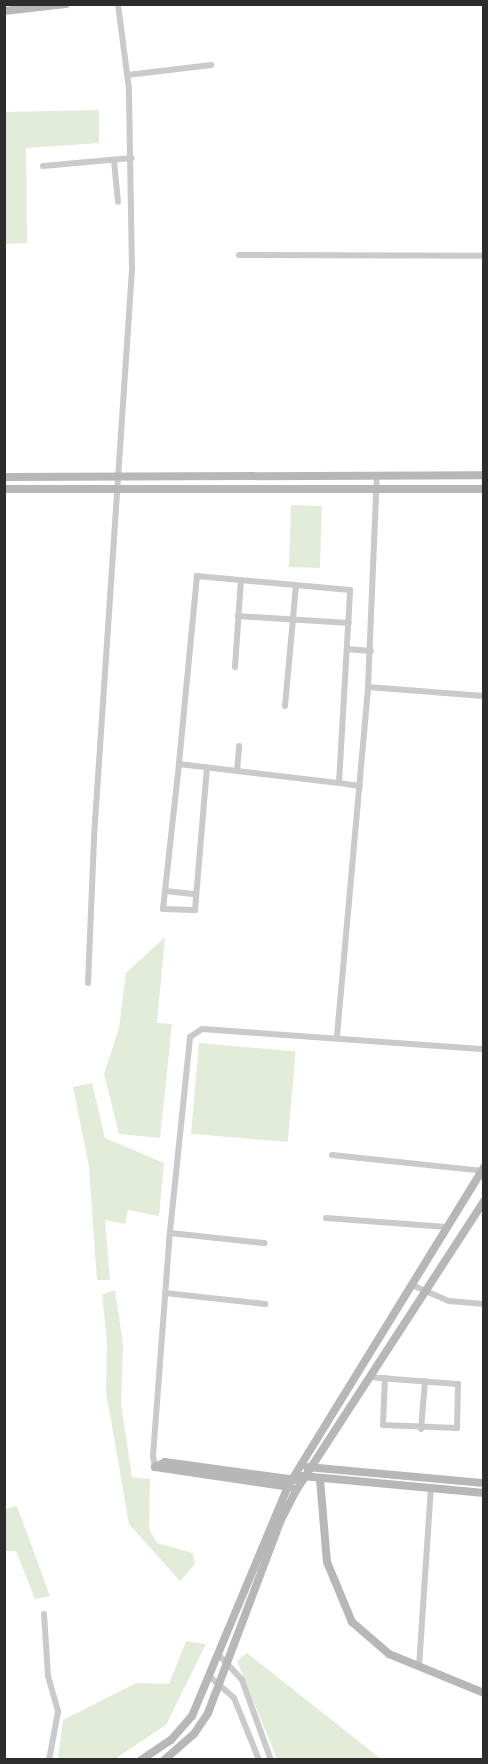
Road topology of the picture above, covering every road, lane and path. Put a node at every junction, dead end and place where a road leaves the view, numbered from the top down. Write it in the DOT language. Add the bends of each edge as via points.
graph roads {
  1 [pos="66,4"];
  2 [pos="118,4"];
  3 [pos="4,11"];
  4 [pos="211,65"];
  5 [pos="127,75"];
  6 [pos="132,158"];
  7 [pos="114,160"];
  8 [pos="43,166"];
  9 [pos="118,202"];
  10 [pos="238,255"];
  11 [pos="483,256"];
  12 [pos="377,475"];
  13 [pos="483,475"];
  14 [pos="119,476"];
  15 [pos="4,477"];
  16 [pos="4,489"];
  17 [pos="376,489"];
  18 [pos="483,489"];
  19 [pos="118,490"];
  20 [pos="241,580"];
  21 [pos="296,586"];
  22 [pos="238,616"];
  23 [pos="293,619"];
  24 [pos="349,624"];
  25 [pos="347,649"];
  26 [pos="371,651"];
  27 [pos="235,667"];
  28 [pos="369,687"];
  29 [pos="483,696"];
  30 [pos="285,706"];
  31 [pos="239,746"];
  32 [pos="179,764"];
  33 [pos="207,768"];
  34 [pos="237,771"];
  35 [pos="339,783"];
  36 [pos="360,786"];
  37 [pos="165,891"];
  38 [pos="196,894"];
  39 [pos="88,983"];
  40 [pos="337,1036"];
  41 [pos="483,1049"];
  42 [pos="333,1155"];
  43 [pos="483,1170"];
  44 [pos="483,1201"];
  45 [pos="326,1218"];
  46 [pos="447,1227"];
  47 [pos="170,1233"];
  48 [pos="264,1243"];
  49 [pos="412,1285"];
  50 [pos="165,1293"];
  51 [pos="425,1293"];
  52 [pos="265,1304"];
  53 [pos="483,1304"];
  54 [pos="370,1377"];
  55 [pos="385,1378"];
  56 [pos="425,1381"];
  57 [pos="421,1429"];
  58 [pos="300,1466"];
  59 [pos="155,1467"];
  60 [pos="310,1468"];
  61 [pos="320,1479"];
  62 [pos="292,1480"];
  63 [pos="301,1482"];
  64 [pos="483,1482"];
  65 [pos="430,1488"];
  66 [pos="483,1493"];
  67 [pos="44,1614"];
  68 [pos="218,1654"];
  69 [pos="228,1662"];
  70 [pos="419,1668"];
  71 [pos="209,1676"];
  72 [pos="220,1683"];
  73 [pos="483,1693"];
  74 [pos="49,1760"];
  75 [pos="141,1760"];
  76 [pos="164,1760"];
  77 [pos="259,1760"];
  78 [pos="272,1760"];
  1 -- 3 [label="street"];
  2 -- 5 [label="street"];
  4 -- 5 [label="street"];
  5 -- 6 [label="street"];
  6 -- 7 [label="street"];
  6 -- 14 [label="street" via="132,269"];
  7 -- 8 [label="street"];
  7 -- 9 [label="street"];
  10 -- 11 [label="street"];
  12 -- 13 [label="street"];
  12 -- 14 [label="street"];
  12 -- 17 [label="street"];
  14 -- 15 [label="street"];
  14 -- 19 [label="street"];
  16 -- 19 [label="street"];
  17 -- 18 [label="street"];
  17 -- 19 [label="street"];
  17 -- 26 [label="street"];
  19 -- 39 [label="street"];
  20 -- 21 [label="street"];
  20 -- 22 [label="street"];
  20 -- 32 [label="street" via="197,576"];
  21 -- 23 [label="street"];
  21 -- 24 [label="street" via="350,590"];
  22 -- 23 [label="street"];
  22 -- 27 [label="street"];
  23 -- 24 [label="street"];
  23 -- 30 [label="street"];
  24 -- 25 [label="street"];
  25 -- 26 [label="street"];
  25 -- 35 [label="street"];
  26 -- 28 [label="street"];
  28 -- 29 [label="street"];
  28 -- 36 [label="street"];
  31 -- 34 [label="street"];
  32 -- 33 [label="street"];
  32 -- 37 [label="street"];
  33 -- 34 [label="street"];
  33 -- 38 [label="street"];
  34 -- 35 [label="street"];
  35 -- 36 [label="street"];
  36 -- 40 [label="street"];
  37 -- 38 [label="street"];
  37 -- 38 [label="street" via="163,909 195,910"];
  40 -- 41 [label="street"];
  40 -- 47 [label="street" via="202,1029 190,1036"];
  42 -- 43 [label="street"];
  43 -- 46 [label="street"];
  44 -- 51 [label="street"];
  45 -- 46 [label="street"];
  46 -- 49 [label="street"];
  47 -- 48 [label="street"];
  47 -- 50 [label="street"];
  49 -- 51 [label="street"];
  49 -- 58 [label="street"];
  50 -- 52 [label="street"];
  50 -- 59 [label="street"];
  51 -- 53 [label="street" via="449,1301"];
  51 -- 54 [label="street"];
  54 -- 55 [label="street"];
  54 -- 60 [label="street"];
  55 -- 56 [label="street"];
  55 -- 57 [label="street" via="382,1424"];
  56 -- 57 [label="street"];
  56 -- 57 [label="street" via="459,1385 457,1428"];
  58 -- 60 [label="street"];
  58 -- 62 [label="street"];
  59 -- 62 [label="street" via="167,1472"];
  60 -- 63 [label="street"];
  60 -- 64 [label="street"];
  61 -- 63 [label="street"];
  61 -- 65 [label="street"];
  61 -- 70 [label="street" via="327,1562 352,1622 389,1654"];
  62 -- 63 [label="street"];
  62 -- 63 [label="street"];
  62 -- 68 [label="street"];
  63 -- 69 [label="street" via="280,1522"];
  65 -- 66 [label="street"];
  65 -- 70 [label="street"];
  67 -- 74 [label="street" via="48,1676 58,1713"];
  68 -- 69 [label="street"];
  68 -- 71 [label="street"];
  69 -- 72 [label="street"];
  69 -- 78 [label="street" via="242,1680"];
  70 -- 73 [label="street"];
  71 -- 72 [label="street"];
  71 -- 75 [label="street" via="187,1723 171,1740"];
  72 -- 76 [label="street" via="194,1734"];
  72 -- 77 [label="street" via="234,1698"];
}
